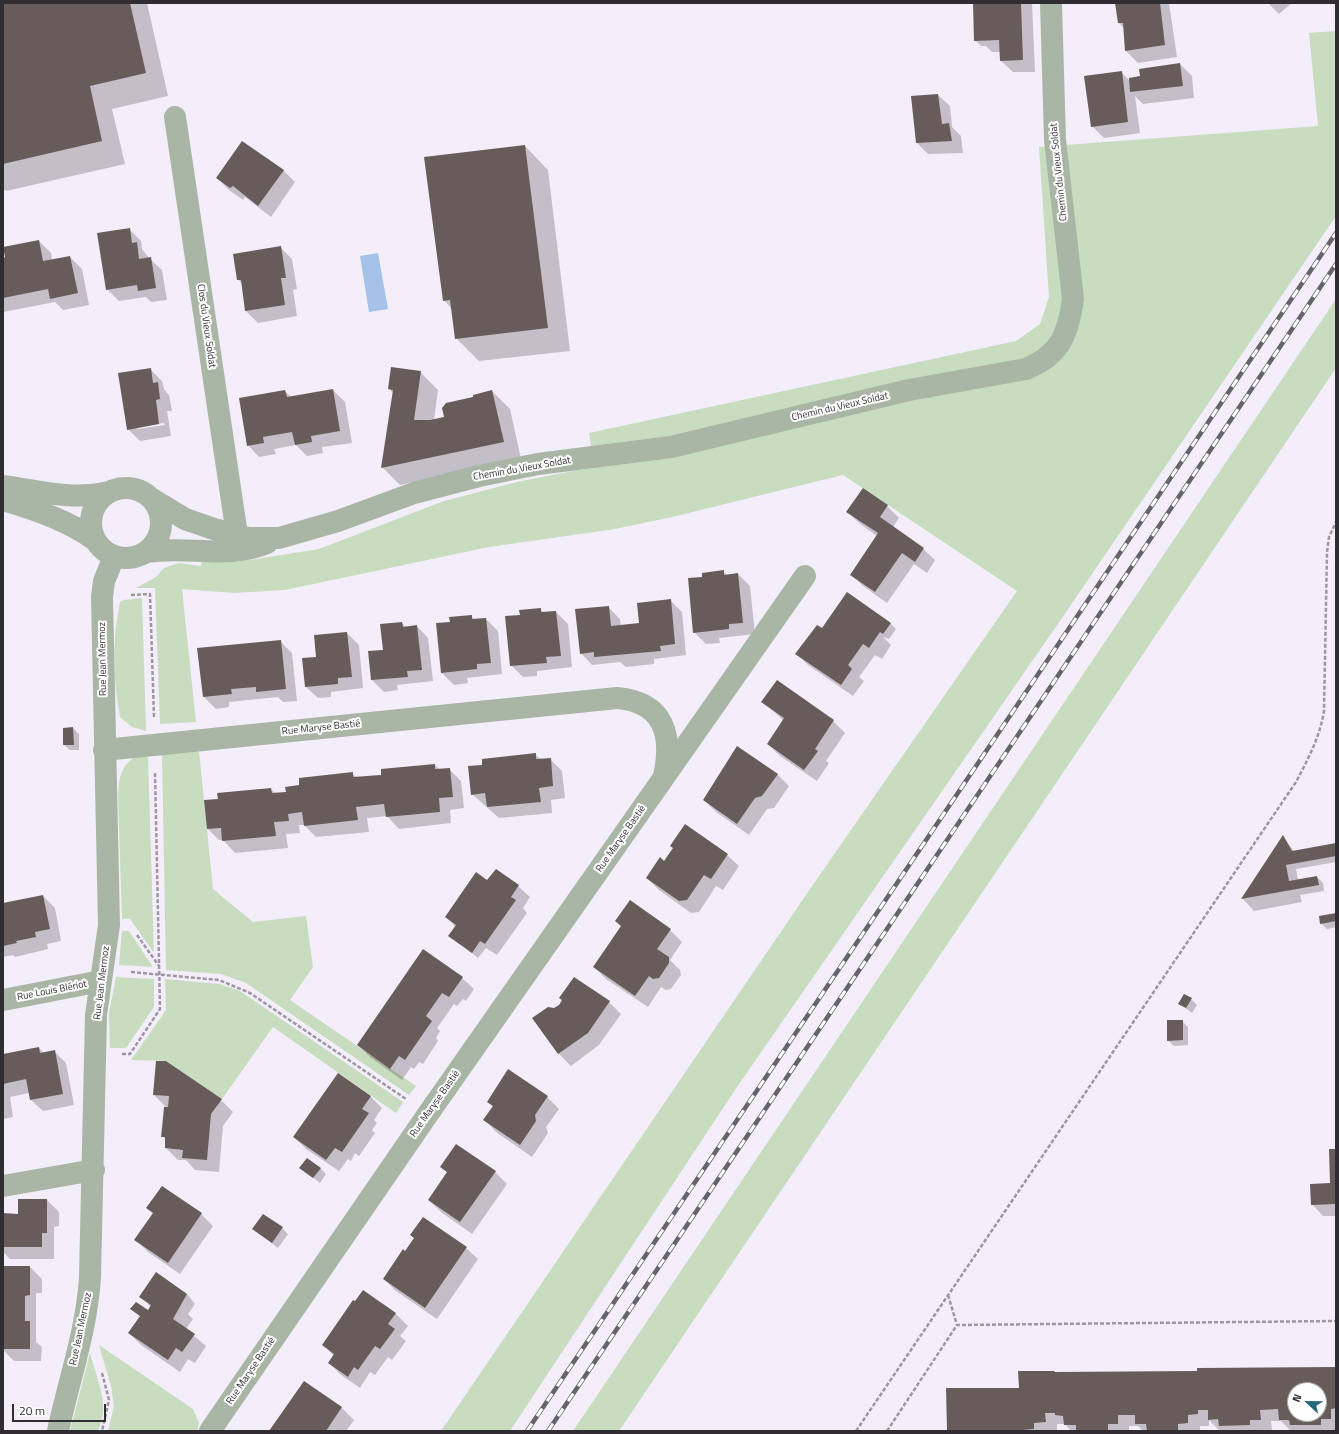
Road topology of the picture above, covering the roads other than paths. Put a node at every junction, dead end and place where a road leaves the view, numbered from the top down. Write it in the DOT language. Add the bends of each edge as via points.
graph roads {
  1 [pos="1051,3"];
  2 [pos="176,117"];
  3 [pos="3,486"];
  4 [pos="109,492"];
  5 [pos="152,499"];
  6 [pos="3,500"];
  7 [pos="237,535"];
  8 [pos="279,538"];
  9 [pos="95,540"];
  10 [pos="147,552"];
  11 [pos="114,557"];
  12 [pos="805,576"];
  13 [pos="104,750"];
  14 [pos="664,779"];
  15 [pos="101,981"];
  16 [pos="3,1000"];
  17 [pos="94,1170"];
  18 [pos="3,1186"];
  19 [pos="58,1431"];
  20 [pos="210,1431"];
  1 -- 8 [label="street, Chemin du Vieux Soldat" via="1054,133 1073,299 1066,333 1059,346 1040,363 1026,369 910,390 671,447 538,464 479,476 414,493 338,521"];
  2 -- 7 [label="street, Clos du Vieux Soldat"];
  3 -- 4 [label="street" via="66,497 87,497"];
  4 -- 5 [label="street" via="128,488 141,491"];
  4 -- 9 [label="street" via="98,501 92,513 91,527"];
  5 -- 7 [label="street, Chemin du Vieux Soldat" via="185,519"];
  5 -- 10 [label="street" via="159,510 161,530 156,543"];
  6 -- 9 [label="street" via="56,518"];
  7 -- 8 [label="street, Chemin du Vieux Soldat" via="259,539"];
  8 -- 10 [label="street, Chemin du Vieux Soldat" via="240,551 171,549"];
  9 -- 11 [label="street" via="103,550"];
  10 -- 11 [label="street" via="134,558"];
  11 -- 13 [label="street, Rue Jean Mermoz" via="104,581 102,597"];
  12 -- 14 [label="street, Rue Maryse Bastié"];
  13 -- 14 [label="street, Rue Maryse Bastié" via="617,698 633,699 644,704 660,720 668,741"];
  13 -- 15 [label="street, Rue Jean Mermoz" via="109,924"];
  14 -- 20 [label="street, Rue Maryse Bastié" via="428,1114"];
  15 -- 16 [label="street, Rue Louis Blériot"];
  15 -- 17 [label="street, Rue Jean Mermoz" via="96,1015"];
  17 -- 18 [label="street"];
  17 -- 19 [label="street, Rue Jean Mermoz" via="89,1299"];
}
